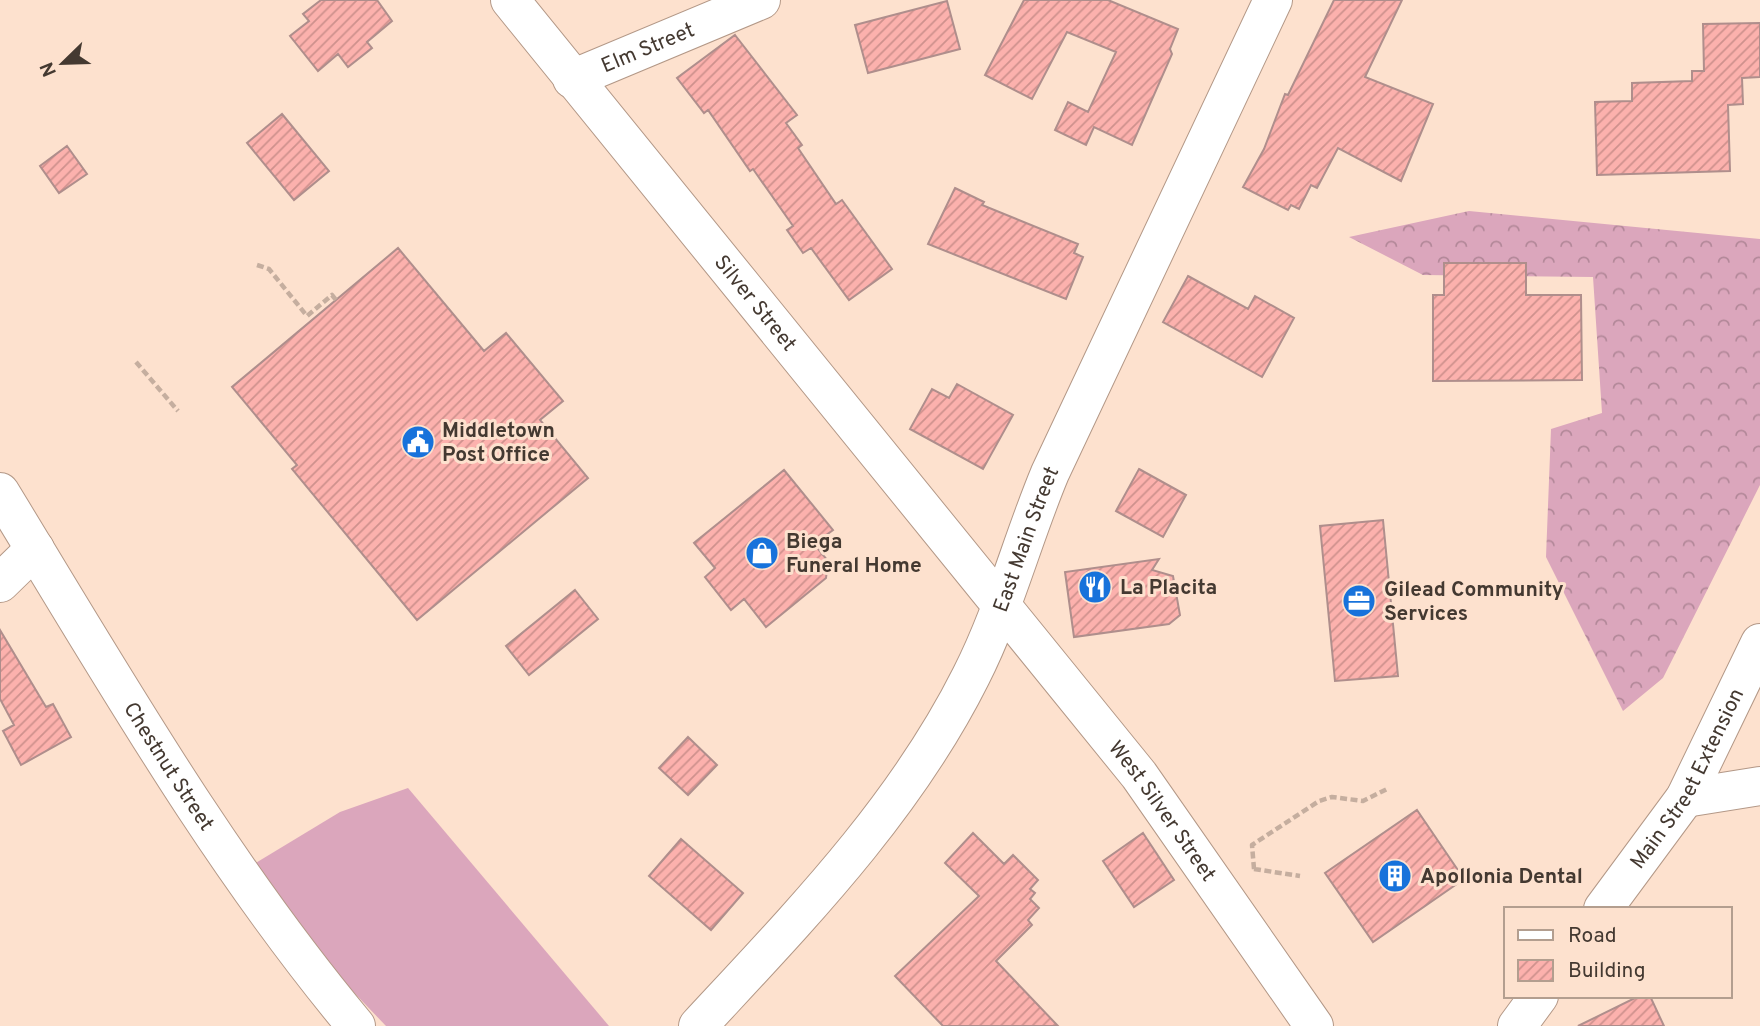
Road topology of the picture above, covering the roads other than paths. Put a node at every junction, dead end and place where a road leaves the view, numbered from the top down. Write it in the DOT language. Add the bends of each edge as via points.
graph roads {
  1 [pos="510,0"];
  2 [pos="761,0"];
  3 [pos="1273,0"];
  4 [pos="572,79"];
  5 [pos="0,492"];
  6 [pos="35,549"];
  7 [pos="0,583"];
  8 [pos="1003,604"];
  9 [pos="1760,643"];
  10 [pos="1760,786"];
  11 [pos="1685,798"];
  12 [pos="1604,907"];
  13 [pos="1538,998"];
  14 [pos="356,1026"];
  15 [pos="698,1026"];
  16 [pos="1314,1026"];
  17 [pos="1517,1026"];
  1 -- 4 [label="street, Silver Street"];
  2 -- 4 [label="street, Elm Street"];
  3 -- 8 [label="street, East Main Street" via="1050,473"];
  4 -- 8 [label="street, Silver Street"];
  5 -- 6 [label="street, Chestnut Street"];
  6 -- 7 [label="street"];
  6 -- 14 [label="street, Chestnut Street" via="215,841"];
  8 -- 15 [label="street, East Main Street" via="937,740 899,796 809,905"];
  8 -- 16 [label="street, West Silver Street" via="1139,775"];
  9 -- 11 [label="street, Main Street Extension"];
  10 -- 11 [label="street"];
  11 -- 12 [label="street, Main Street Extension"];
  13 -- 17 [label="street"];
}
